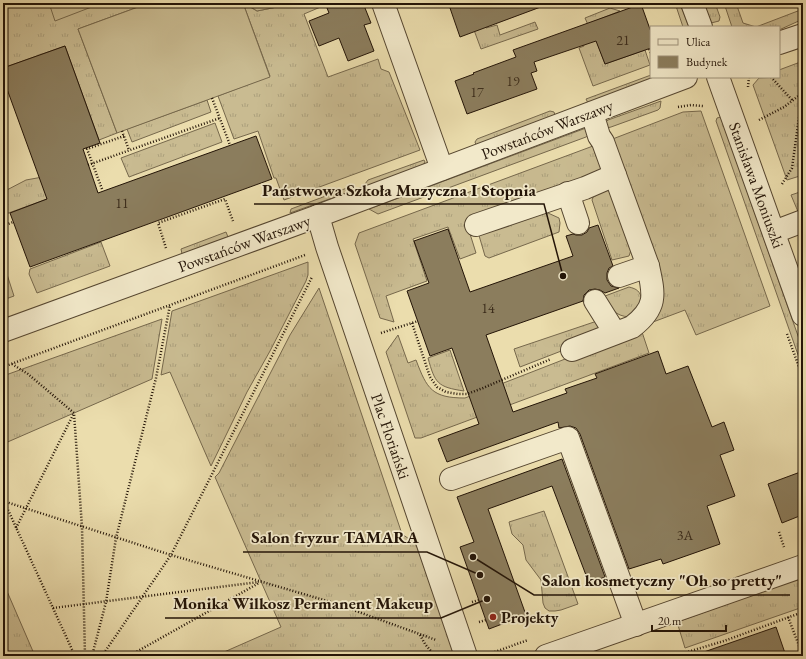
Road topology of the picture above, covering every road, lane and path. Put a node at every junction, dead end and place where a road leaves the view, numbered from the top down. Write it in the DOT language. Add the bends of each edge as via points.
graph roads {
  1 [pos="383,3"];
  2 [pos="692,3"];
  3 [pos="701,26"];
  4 [pos="803,35"];
  5 [pos="780,43"];
  6 [pos="683,78"];
  7 [pos="718,78"];
  8 [pos="772,78"];
  9 [pos="803,89"];
  10 [pos="802,94"];
  11 [pos="212,98"];
  12 [pos="792,100"];
  13 [pos="592,113"];
  14 [pos="220,118"];
  15 [pos="759,120"];
  16 [pos="798,122"];
  17 [pos="803,125"];
  18 [pos="122,131"];
  19 [pos="124,136"];
  20 [pos="230,145"];
  21 [pos="129,150"];
  22 [pos="93,164"];
  23 [pos="88,165"];
  24 [pos="442,169"];
  25 [pos="615,175"];
  26 [pos="782,184"];
  27 [pos="102,189"];
  28 [pos="568,193"];
  29 [pos="318,216"];
  30 [pos="803,221"];
  31 [pos="13,222"];
  32 [pos="578,222"];
  33 [pos="476,225"];
  34 [pos="3,226"];
  35 [pos="235,226"];
  36 [pos="774,232"];
  37 [pos="318,250"];
  38 [pos="167,252"];
  39 [pos="648,266"];
  40 [pos="619,276"];
  41 [pos="595,301"];
  42 [pos="170,305"];
  43 [pos="803,315"];
  44 [pos="418,321"];
  45 [pos="412,323"];
  46 [pos="3,331"];
  47 [pos="615,333"];
  48 [pos="375,335"];
  49 [pos="572,350"];
  50 [pos="12,364"];
  51 [pos="3,367"];
  52 [pos="74,413"];
  53 [pos="451,479"];
  54 [pos="3,500"];
  55 [pos="26,508"];
  56 [pos="82,527"];
  57 [pos="16,528"];
  58 [pos="779,532"];
  59 [pos="116,538"];
  60 [pos="784,548"];
  61 [pos="171,555"];
  62 [pos="803,566"];
  63 [pos="261,582"];
  64 [pos="142,598"];
  65 [pos="479,600"];
  66 [pos="475,601"];
  67 [pos="106,602"];
  68 [pos="84,604"];
  69 [pos="53,608"];
  70 [pos="803,612"];
  71 [pos="788,618"];
  72 [pos="486,620"];
  73 [pos="482,621"];
  74 [pos="636,625"];
  75 [pos="420,635"];
  76 [pos="463,647"];
  77 [pos="75,656"];
  78 [pos="85,656"];
  79 [pos="92,656"];
  80 [pos="102,656"];
  81 [pos="129,656"];
  82 [pos="435,656"];
  83 [pos="546,656"];
  84 [pos="674,656"];
  85 [pos="802,656"];
  1 -- 24 [label="street"];
  2 -- 3 [label="street"];
  4 -- 5 [label="street"];
  6 -- 13 [label="street, Powstańców Warszawy"];
  7 -- 36 [label="street, Stanisława Moniuszki"];
  8 -- 12 [label="path"];
  9 -- 10 [label="path"];
  10 -- 12 [label="path"];
  10 -- 16 [label="path"];
  11 -- 14 [label="path"];
  12 -- 15 [label="path"];
  13 -- 24 [label="street, Powstańców Warszawy"];
  13 -- 25 [label="street"];
  14 -- 20 [label="path"];
  14 -- 21 [label="path"];
  16 -- 17 [label="path"];
  16 -- 26 [label="path" via="792,168"];
  18 -- 19 [label="path"];
  19 -- 21 [label="path"];
  19 -- 22 [label="path" via="87,149"];
  21 -- 22 [label="path"];
  22 -- 23 [label="path"];
  22 -- 27 [label="path"];
  24 -- 29 [label="street, Powstańców Warszawy"];
  25 -- 28 [label="street"];
  25 -- 39 [label="street"];
  28 -- 32 [label="street"];
  28 -- 33 [label="street"];
  29 -- 37 [label="street, Plac Floriański"];
  29 -- 46 [label="street, Powstańców Warszawy"];
  30 -- 36 [label="street"];
  31 -- 34 [label="path"];
  35 -- 38 [label="path" via="225,199 190,210 158,223"];
  36 -- 43 [label="street, Stanisława Moniuszki"];
  37 -- 42 [label="path"];
  37 -- 61 [label="path"];
  37 -- 76 [label="street, Plac Floriański"];
  39 -- 40 [label="street"];
  39 -- 47 [label="street" via="653,291 649,310 632,327"];
  41 -- 47 [label="street"];
  42 -- 50 [label="path"];
  42 -- 59 [label="path" via="156,378"];
  44 -- 45 [label="path"];
  45 -- 48 [label="path"];
  45 -- 49 [label="path" via="430,377 437,387 446,392 467,394"];
  47 -- 49 [label="street"];
  50 -- 51 [label="path"];
  50 -- 52 [label="path" via="28,374"];
  52 -- 55 [label="path"];
  52 -- 56 [label="path"];
  53 -- 74 [label="street" via="568,438"];
  54 -- 55 [label="path"];
  54 -- 57 [label="path"];
  55 -- 56 [label="path"];
  55 -- 57 [label="path"];
  56 -- 59 [label="path"];
  56 -- 68 [label="path"];
  57 -- 69 [label="path"];
  58 -- 60 [label="path"];
  59 -- 61 [label="path"];
  59 -- 67 [label="path"];
  61 -- 63 [label="path"];
  61 -- 64 [label="path"];
  62 -- 74 [label="street"];
  63 -- 64 [label="path"];
  63 -- 75 [label="path" via="334,603"];
  63 -- 81 [label="path"];
  64 -- 67 [label="path"];
  64 -- 80 [label="path"];
  65 -- 66 [label="path"];
  67 -- 68 [label="path"];
  67 -- 79 [label="path"];
  68 -- 69 [label="path"];
  68 -- 78 [label="path"];
  69 -- 77 [label="path"];
  70 -- 71 [label="path"];
  71 -- 84 [label="path"];
  71 -- 85 [label="path"];
  72 -- 73 [label="path"];
  74 -- 83 [label="street"];
  75 -- 76 [label="path" via="433,640 451,641"];
  75 -- 82 [label="path"];
}
